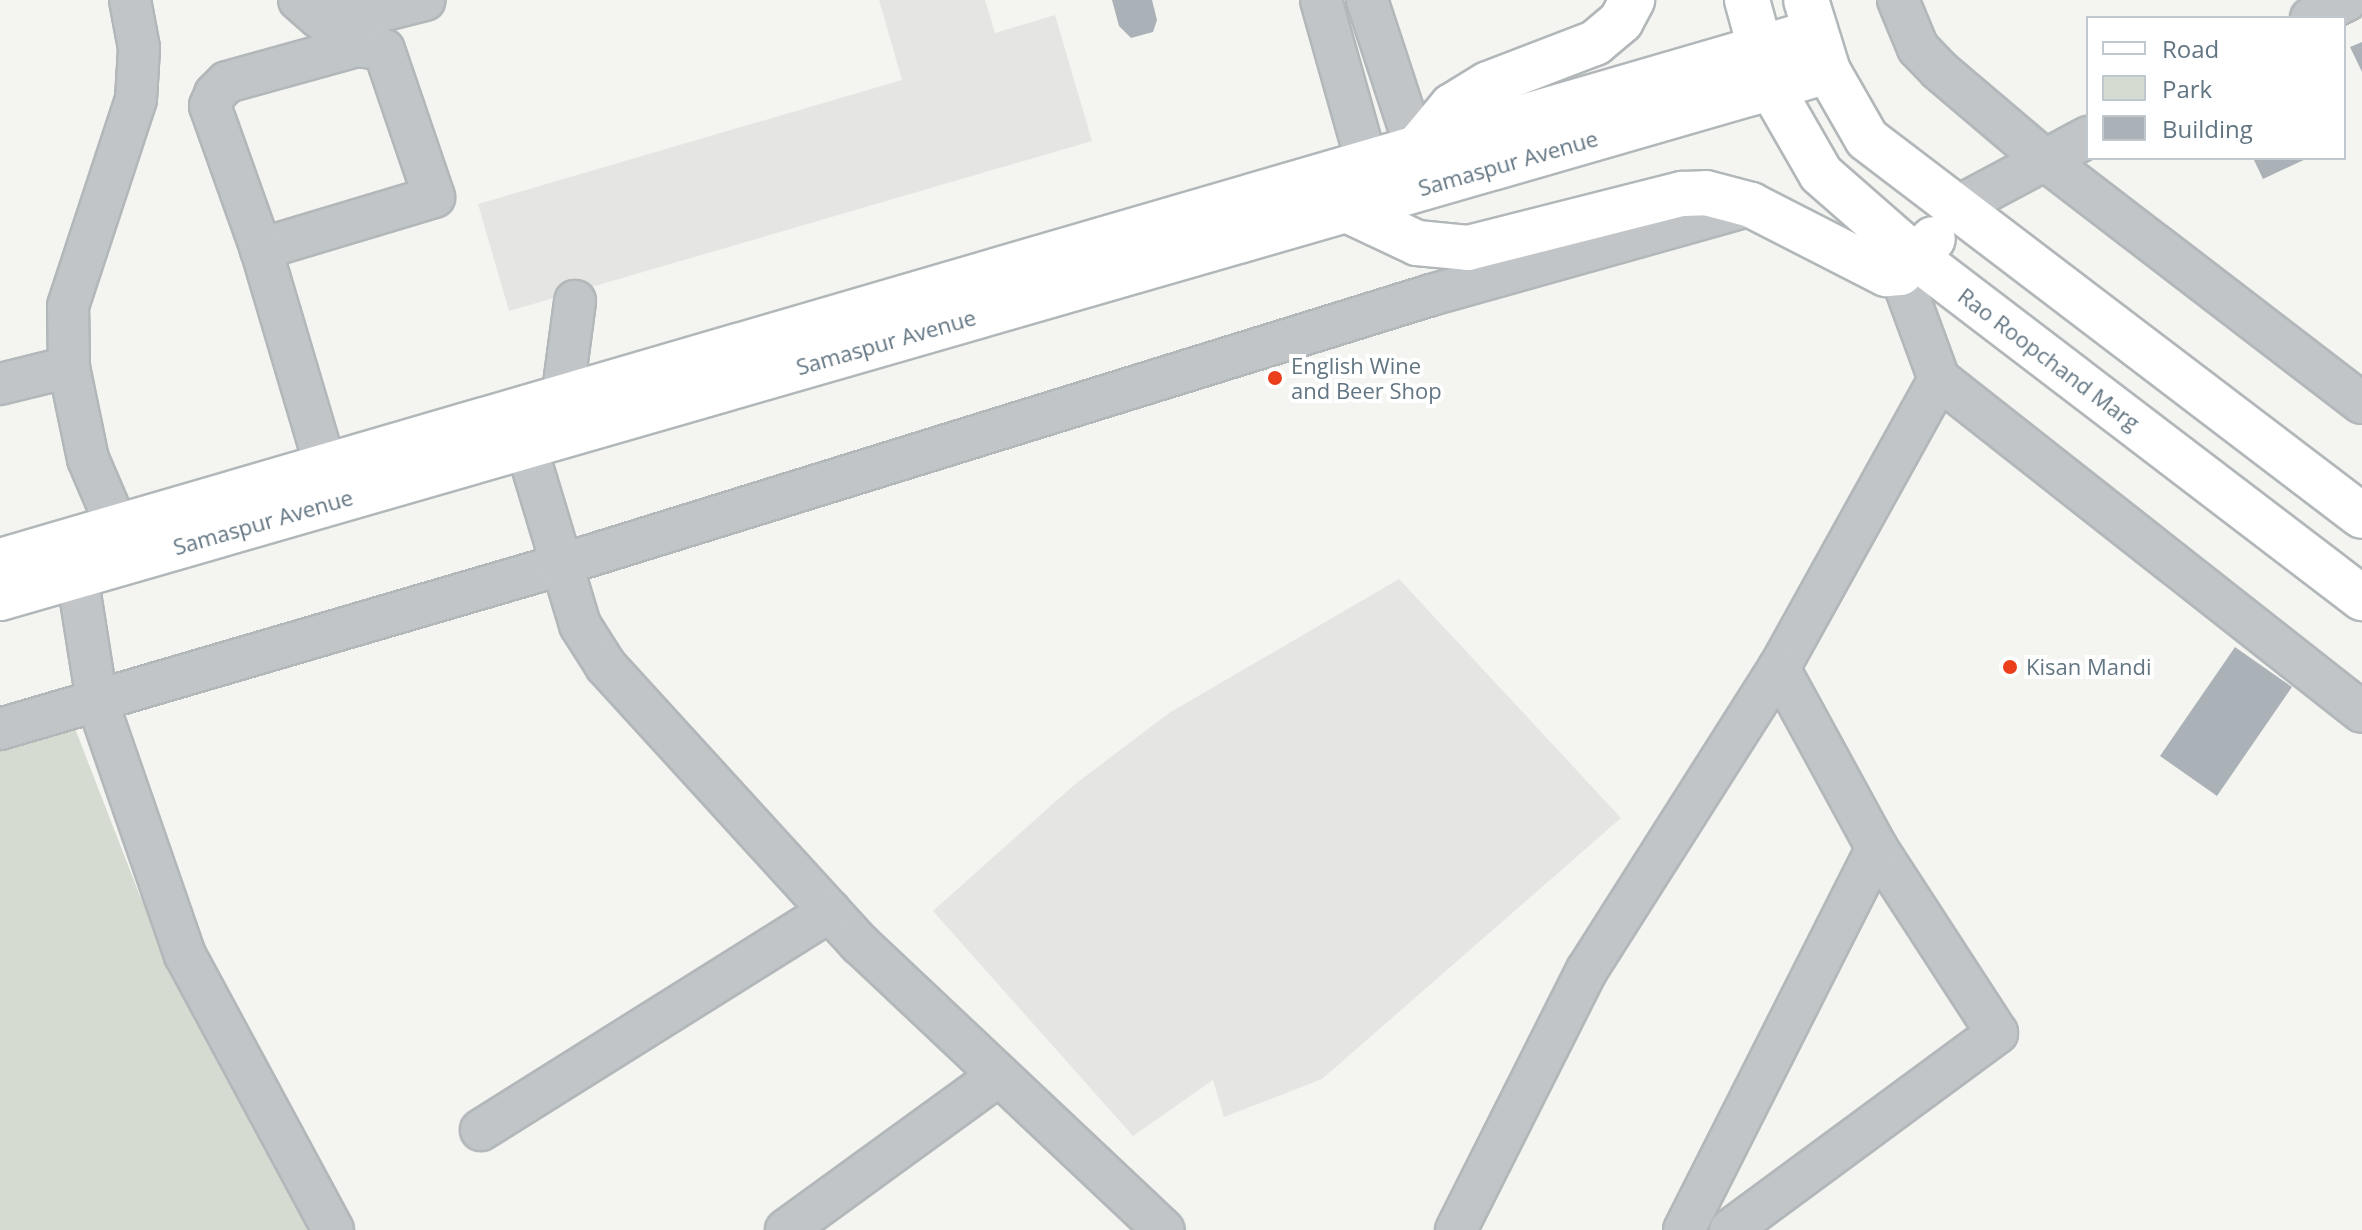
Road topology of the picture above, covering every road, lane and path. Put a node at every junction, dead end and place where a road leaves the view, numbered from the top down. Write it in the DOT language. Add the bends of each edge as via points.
graph roads {
  1 [pos="130,0"];
  2 [pos="299,0"];
  3 [pos="425,0"];
  4 [pos="1321,0"];
  5 [pos="1367,0"];
  6 [pos="1632,0"];
  7 [pos="1747,0"];
  8 [pos="1898,0"];
  9 [pos="2347,0"];
  10 [pos="2315,16"];
  11 [pos="1816,34"];
  12 [pos="1766,67"];
  13 [pos="2086,138"];
  14 [pos="1416,149"];
  15 [pos="2045,160"];
  16 [pos="1367,164"];
  17 [pos="1751,205"];
  18 [pos="1957,207"];
  19 [pos="1347,210"];
  20 [pos="1436,247"];
  21 [pos="261,249"];
  22 [pos="1909,266"];
  23 [pos="1450,289"];
  24 [pos="575,301"];
  25 [pos="69,367"];
  26 [pos="1939,379"];
  27 [pos="691,380"];
  28 [pos="0,384"];
  29 [pos="562,399"];
  30 [pos="2362,403"];
  31 [pos="526,446"];
  32 [pos="326,468"];
  33 [pos="2362,516"];
  34 [pos="118,529"];
  35 [pos="0,561"];
  36 [pos="560,565"];
  37 [pos="77,575"];
  38 [pos="0,598"];
  39 [pos="2362,598"];
  40 [pos="1779,668"];
  41 [pos="97,701"];
  42 [pos="2362,712"];
  43 [pos="0,729"];
  44 [pos="1877,848"];
  45 [pos="830,911"];
  46 [pos="999,1075"];
  47 [pos="481,1130"];
  48 [pos="333,1230"];
  49 [pos="786,1230"];
  50 [pos="1164,1230"];
  51 [pos="1456,1230"];
  52 [pos="1684,1230"];
  53 [pos="1730,1230"];
  1 -- 25 [label="street" via="139,48 136,99 68,306"];
  2 -- 3 [label="street" via="320,18"];
  4 -- 16 [label="street"];
  5 -- 14 [label="street"];
  6 -- 14 [label="main road" via="1621,21 1595,43 1488,84 1452,106"];
  7 -- 12 [label="main road, Rao Roopchand Marg"];
  8 -- 15 [label="street" via="1918,48"];
  9 -- 10 [label="street"];
  11 -- 12 [label="main road"];
  11 -- 18 [label="main road" via="1867,139"];
  12 -- 14 [label="main road, Samaspur Avenue"];
  12 -- 19 [label="main road, Samaspur Avenue"];
  12 -- 22 [label="main road, Rao Roopchand Marg" via="1821,174"];
  13 -- 15 [label="street"];
  14 -- 16 [label="main road, Samaspur Avenue"];
  15 -- 18 [label="street"];
  15 -- 30 [label="street"];
  16 -- 27 [label="main road, Samaspur Avenue"];
  17 -- 20 [label="main road" via="1706,193 1682,194 1468,248"];
  17 -- 22 [label="main road" via="1869,270"];
  17 -- 23 [label="street"];
  18 -- 22 [label="main road"];
  18 -- 33 [label="main road"];
  19 -- 20 [label="main road"];
  19 -- 27 [label="main road, Samaspur Avenue"];
  20 -- 23 [label="street"];
  21 -- 21 [label="street" via="434,197 384,50 357,46 227,82 215,94 210,106"];
  21 -- 32 [label="street"];
  22 -- 26 [label="street"];
  22 -- 39 [label="main road, Rao Roopchand Marg"];
  23 -- 36 [label="street"];
  24 -- 29 [label="street"];
  25 -- 28 [label="street"];
  25 -- 34 [label="street" via="88,459"];
  26 -- 40 [label="street"];
  26 -- 42 [label="street"];
  27 -- 29 [label="main road, Samaspur Avenue"];
  27 -- 31 [label="main road, Samaspur Avenue"];
  29 -- 32 [label="main road, Samaspur Avenue"];
  31 -- 36 [label="street"];
  31 -- 37 [label="main road, Samaspur Avenue"];
  32 -- 34 [label="main road, Samaspur Avenue"];
  34 -- 35 [label="main road, Samaspur Avenue"];
  36 -- 41 [label="street"];
  36 -- 45 [label="street" via="580,625 606,666"];
  37 -- 38 [label="main road, Samaspur Avenue"];
  37 -- 41 [label="street"];
  40 -- 44 [label="street"];
  40 -- 51 [label="street" via="1587,970"];
  41 -- 43 [label="street"];
  41 -- 48 [label="street" via="185,955"];
  44 -- 52 [label="street"];
  44 -- 53 [label="street" via="1997,1033"];
  45 -- 46 [label="street"];
  45 -- 47 [label="street"];
  46 -- 49 [label="street"];
  46 -- 50 [label="street"];
}
